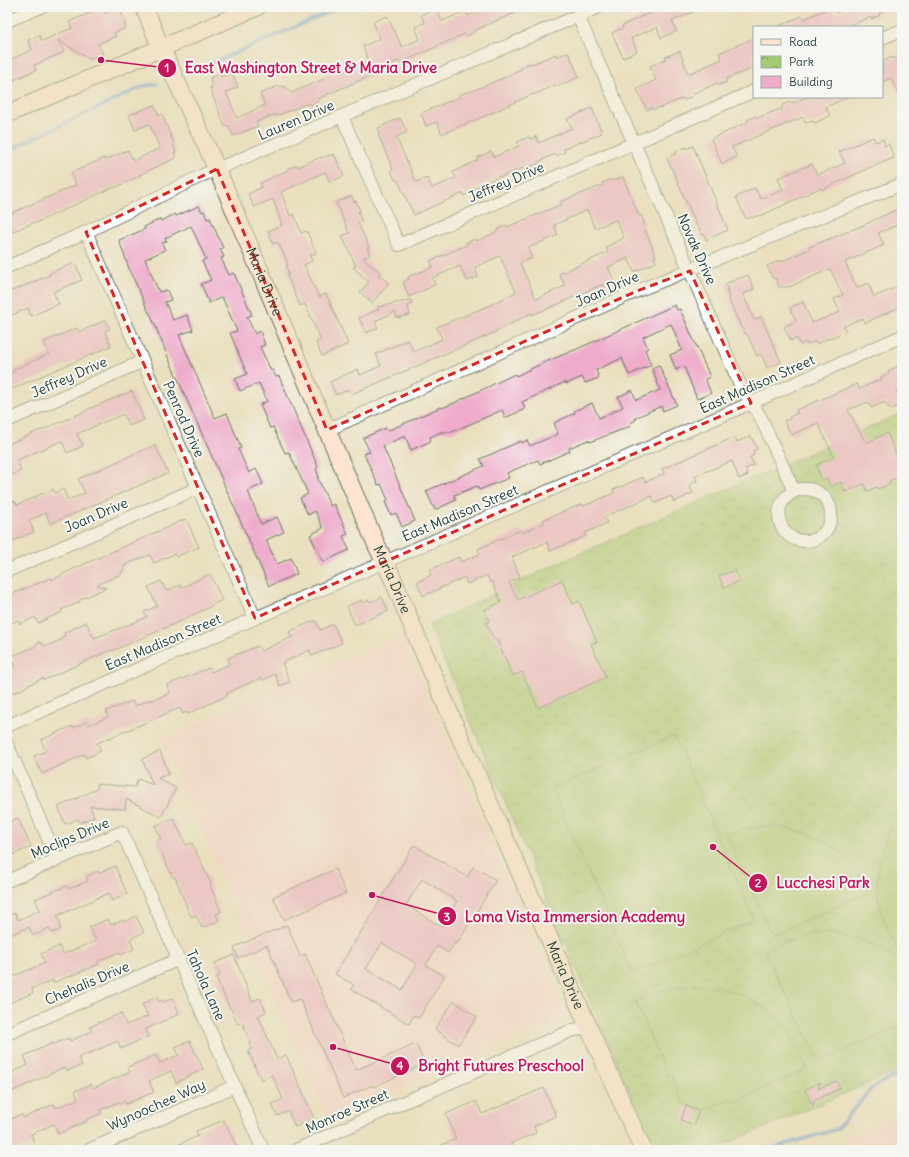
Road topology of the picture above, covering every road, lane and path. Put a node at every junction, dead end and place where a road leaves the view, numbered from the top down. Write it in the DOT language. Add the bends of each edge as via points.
graph roads {
  1 [pos="41,7"];
  2 [pos="144,7"];
  3 [pos="257,7"];
  4 [pos="599,7"];
  5 [pos="578,16"];
  6 [pos="7,21"];
  7 [pos="902,30"];
  8 [pos="883,38"];
  9 [pos="161,48"];
  10 [pos="753,91"];
  11 [pos="7,114"];
  12 [pos="342,117"];
  13 [pos="634,143"];
  14 [pos="217,169"];
  15 [pos="902,184"];
  16 [pos="86,232"];
  17 [pos="7,267"];
  18 [pos="690,271"];
  19 [pos="902,336"];
  20 [pos="143,361"];
  21 [pos="751,403"];
  22 [pos="7,421"];
  23 [pos="327,430"];
  24 [pos="198,488"];
  25 [pos="794,491"];
  26 [pos="385,562"];
  27 [pos="7,571"];
  28 [pos="255,618"];
  29 [pos="7,726"];
  30 [pos="7,744"];
  31 [pos="122,832"];
  32 [pos="57,859"];
  33 [pos="7,881"];
  34 [pos="179,959"];
  35 [pos="588,1028"];
  36 [pos="7,1034"];
  37 [pos="234,1086"];
  38 [pos="89,1150"];
  39 [pos="263,1150"];
  40 [pos="296,1150"];
  41 [pos="643,1150"];
  1 -- 6 [label="street"];
  2 -- 9 [label="street, Maria Drive"];
  3 -- 9 [label="street"];
  4 -- 5 [label="street, Lauren Drive"];
  5 -- 12 [label="street, Lauren Drive"];
  5 -- 13 [label="street, Novak Drive"];
  7 -- 8 [label="street"];
  9 -- 11 [label="street"];
  9 -- 14 [label="street, Maria Drive"];
  10 -- 13 [label="street, Jeffrey Drive"];
  12 -- 13 [label="street, Jeffrey Drive" via="399,245"];
  12 -- 14 [label="street, Lauren Drive"];
  13 -- 18 [label="street, Novak Drive"];
  14 -- 16 [label="street, Lauren Drive"];
  14 -- 23 [label="street, Maria Drive"];
  15 -- 18 [label="street, Joan Drive"];
  16 -- 17 [label="street, Lauren Drive"];
  16 -- 20 [label="street, Penrod Drive"];
  18 -- 21 [label="street, Novak Drive" via="742,389"];
  18 -- 23 [label="street, Joan Drive" via="637,291"];
  19 -- 21 [label="street, East Madison Street"];
  20 -- 22 [label="street, Jeffrey Drive"];
  20 -- 24 [label="street, Penrod Drive"];
  21 -- 25 [label="street, Novak Drive" via="760,416"];
  21 -- 26 [label="street, East Madison Street"];
  23 -- 26 [label="street, Maria Drive"];
  24 -- 27 [label="street, Joan Drive"];
  24 -- 28 [label="street, Penrod Drive"];
  25 -- 25 [label="street" via="787,496 779,509 780,525 790,537 805,542 813,540 827,530 831,514 829,506 825,498 818,493 802,489"];
  26 -- 28 [label="street, East Madison Street"];
  26 -- 35 [label="street, Maria Drive"];
  28 -- 29 [label="street, East Madison Street"];
  30 -- 32 [label="street"];
  31 -- 32 [label="street, Moclips Drive"];
  31 -- 34 [label="street, Tahola Lane"];
  32 -- 33 [label="street, Moclips Drive"];
  34 -- 36 [label="street, Chehalis Drive"];
  34 -- 37 [label="street, Tahola Lane"];
  35 -- 40 [label="street, Monroe Street" via="573,1030"];
  35 -- 41 [label="street, Maria Drive"];
  37 -- 38 [label="street, Wynoochee Way"];
  37 -- 39 [label="street, Tahola Lane"];
}
